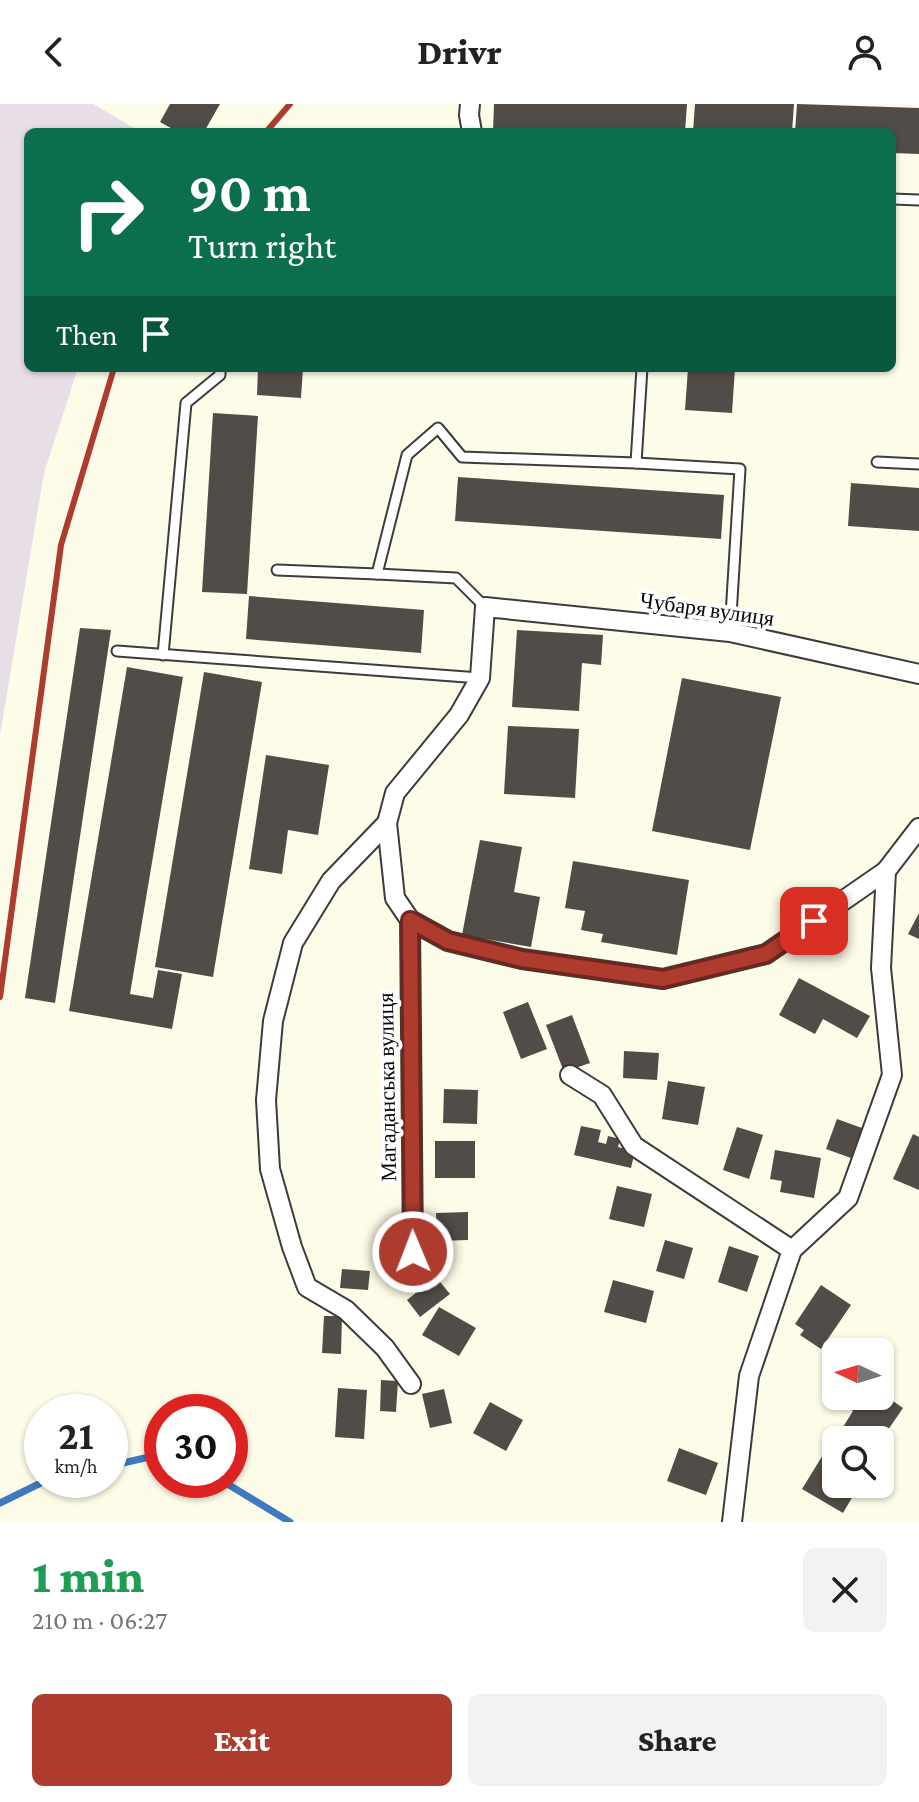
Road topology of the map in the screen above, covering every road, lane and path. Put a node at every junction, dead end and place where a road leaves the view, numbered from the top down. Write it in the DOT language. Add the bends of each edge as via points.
graph roads {
  1 [pos="470,104"];
  2 [pos="472,128"];
  3 [pos="896,199"];
  4 [pos="919,200"];
  5 [pos="220,372"];
  6 [pos="642,372"];
  7 [pos="877,462"];
  8 [pos="636,463"];
  9 [pos="919,464"];
  10 [pos="277,570"];
  11 [pos="377,574"];
  12 [pos="485,607"];
  13 [pos="730,632"];
  14 [pos="117,651"];
  15 [pos="163,655"];
  16 [pos="919,674"];
  17 [pos="480,678"];
  18 [pos="387,823"];
  19 [pos="919,828"];
  20 [pos="886,871"];
  21 [pos="410,920"];
  22 [pos="570,1075"];
  23 [pos="792,1250"];
  24 [pos="413,1252"];
  25 [pos="411,1384"];
  26 [pos="732,1522"];
  1 -- 2 [label="street"];
  3 -- 4 [label="lane"];
  5 -- 15 [label="lane" via="186,403"];
  6 -- 8 [label="lane"];
  7 -- 9 [label="lane"];
  8 -- 11 [label="lane" via="462,457 438,428 407,455"];
  8 -- 13 [label="lane" via="740,469"];
  10 -- 11 [label="lane"];
  11 -- 12 [label="lane" via="456,578"];
  12 -- 13 [label="street, Чубаря вулиця"];
  12 -- 17 [label="street"];
  13 -- 16 [label="street, Чубаря вулиця"];
  14 -- 15 [label="lane"];
  15 -- 17 [label="lane"];
  17 -- 18 [label="street" via="459,715 395,793"];
  18 -- 21 [label="street" via="395,898"];
  18 -- 25 [label="street" via="331,881 293,943 273,1021 266,1100 270,1169 307,1287 346,1310 385,1348"];
  19 -- 20 [label="street"];
  20 -- 21 [label="street" via="766,954 663,979 508,956 448,941"];
  20 -- 23 [label="street" via="881,968 892,1075 848,1198"];
  21 -- 24 [label="street, Магаданська вулиця"];
  22 -- 23 [label="street" via="602,1095 634,1146"];
  23 -- 26 [label="street" via="749,1376"];
}
